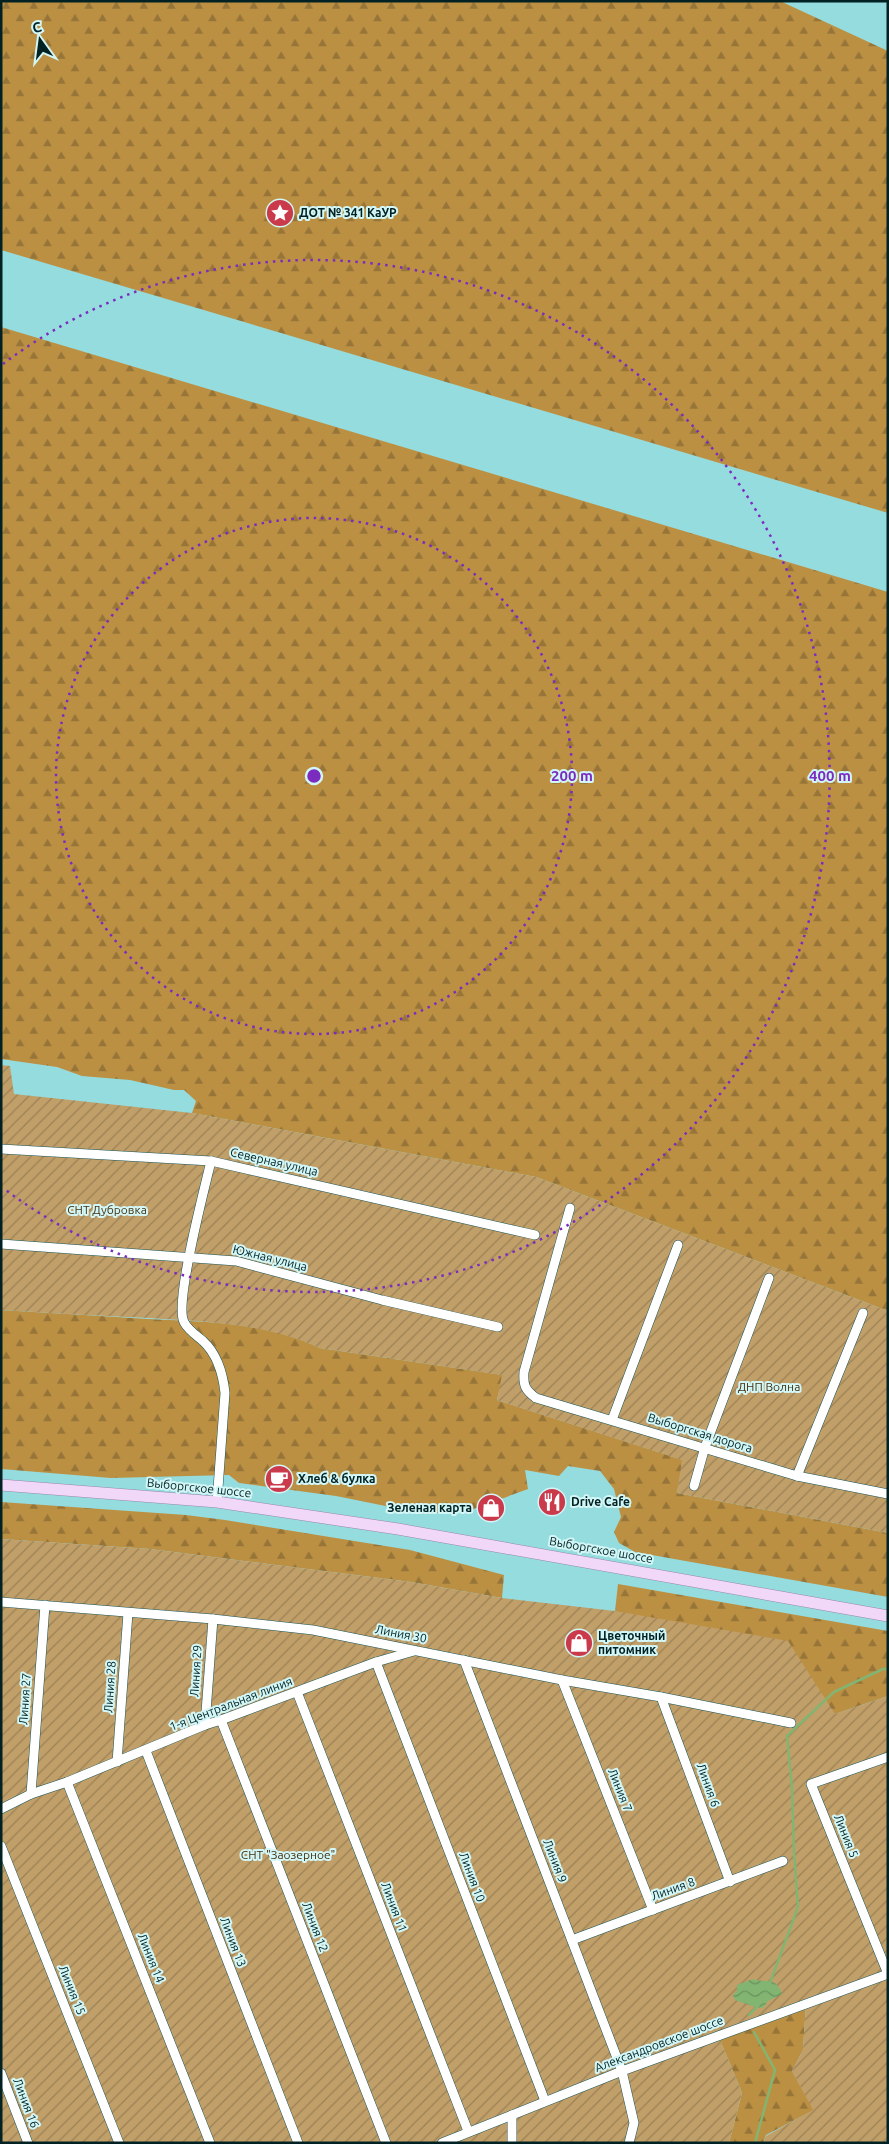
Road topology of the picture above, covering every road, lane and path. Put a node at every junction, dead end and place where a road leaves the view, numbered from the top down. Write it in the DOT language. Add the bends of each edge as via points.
graph roads {
  1 [pos="1,1149"];
  2 [pos="211,1161"];
  3 [pos="570,1208"];
  4 [pos="536,1235"];
  5 [pos="1,1244"];
  6 [pos="678,1246"];
  7 [pos="189,1256"];
  8 [pos="769,1278"];
  9 [pos="863,1313"];
  10 [pos="498,1327"];
  11 [pos="612,1420"];
  12 [pos="705,1447"];
  13 [pos="797,1476"];
  14 [pos="1,1485"];
  15 [pos="694,1486"];
  16 [pos="888,1494"];
  17 [pos="217,1502"];
  18 [pos="1,1602"];
  19 [pos="44,1605"];
  20 [pos="128,1613"];
  21 [pos="888,1616"];
  22 [pos="213,1619"];
  23 [pos="417,1650"];
  24 [pos="464,1660"];
  25 [pos="376,1662"];
  26 [pos="562,1680"];
  27 [pos="297,1692"];
  28 [pos="661,1697"];
  29 [pos="221,1720"];
  30 [pos="791,1723"];
  31 [pos="205,1724"];
  32 [pos="146,1751"];
  33 [pos="888,1757"];
  34 [pos="117,1762"];
  35 [pos="67,1782"];
  36 [pos="31,1794"];
  37 [pos="1,1810"];
  38 [pos="1,1846"];
  39 [pos="783,1861"];
  40 [pos="730,1882"];
  41 [pos="653,1910"];
  42 [pos="572,1940"];
  43 [pos="888,1974"];
  44 [pos="622,2071"];
  45 [pos="1,2073"];
  46 [pos="545,2101"];
  47 [pos="512,2115"];
  48 [pos="468,2131"];
  49 [pos="28,2143"];
  50 [pos="118,2143"];
  51 [pos="210,2143"];
  52 [pos="298,2143"];
  53 [pos="386,2143"];
  54 [pos="442,2143"];
  55 [pos="512,2143"];
  56 [pos="629,2143"];
  1 -- 2 [label="street, Северная улица"];
  2 -- 4 [label="street, Северная улица"];
  2 -- 7 [label="street"];
  3 -- 11 [label="street, Выборгская дорога" via="523,1384 527,1392 536,1398"];
  5 -- 7 [label="street, Южная улица"];
  6 -- 11 [label="street"];
  7 -- 10 [label="street, Южная улица" via="236,1261"];
  7 -- 17 [label="street" via="182,1316 205,1342 223,1374 225,1392"];
  8 -- 12 [label="street"];
  9 -- 13 [label="street"];
  11 -- 12 [label="street, Выборгская дорога"];
  12 -- 13 [label="street, Выборгская дорога"];
  12 -- 15 [label="street"];
  13 -- 16 [label="street, Выборгская дорога"];
  14 -- 17 [label="main road, Выборгское шоссе"];
  17 -- 21 [label="main road, Выборгское шоссе" via="398,1528"];
  18 -- 19 [label="street, Линия 30"];
  19 -- 20 [label="street, Линия 30"];
  19 -- 36 [label="street, Линия 27"];
  20 -- 22 [label="street, Линия 30"];
  20 -- 34 [label="street, Линия 28"];
  22 -- 23 [label="street, Линия 30" via="313,1630"];
  22 -- 31 [label="street, Линия 29"];
  23 -- 24 [label="street, Линия 30"];
  23 -- 25 [label="street, 1-я Центральная линия"];
  24 -- 26 [label="street, Линия 30"];
  24 -- 42 [label="street, Линия 9"];
  25 -- 27 [label="street, 1-я Центральная линия"];
  25 -- 46 [label="street, Линия 10"];
  26 -- 28 [label="street, Линия 30"];
  26 -- 41 [label="street, Линия 7"];
  27 -- 29 [label="street, 1-я Центральная линия"];
  27 -- 48 [label="street, Линия 11"];
  28 -- 30 [label="street, Линия 30"];
  28 -- 40 [label="street, Линия 6"];
  29 -- 31 [label="street, 1-я Центральная линия"];
  29 -- 53 [label="street, Линия 12"];
  31 -- 32 [label="street, 1-я Центральная линия"];
  32 -- 34 [label="street, 1-я Центральная линия"];
  32 -- 52 [label="street, Линия 13"];
  33 -- 43 [label="street, Линия 5" via="811,1784"];
  34 -- 35 [label="street, 1-я Центральная линия"];
  35 -- 36 [label="street, 1-я Центральная линия"];
  35 -- 51 [label="street, Линия 14"];
  36 -- 37 [label="street, 1-я Центральная линия"];
  38 -- 50 [label="street, Линия 15"];
  39 -- 40 [label="street, Линия 8"];
  40 -- 41 [label="street, Линия 8"];
  41 -- 42 [label="street, Линия 8"];
  42 -- 44 [label="street, Линия 9"];
  43 -- 44 [label="street, Александровское шоссе"];
  44 -- 46 [label="street, Александровское шоссе"];
  44 -- 56 [label="street, Линия 9" via="634,2123"];
  45 -- 49 [label="street, Линия 16"];
  46 -- 47 [label="street, Александровское шоссе"];
  47 -- 48 [label="street, Александровское шоссе"];
  47 -- 55 [label="street"];
  48 -- 54 [label="street, Александровское шоссе"];
}
